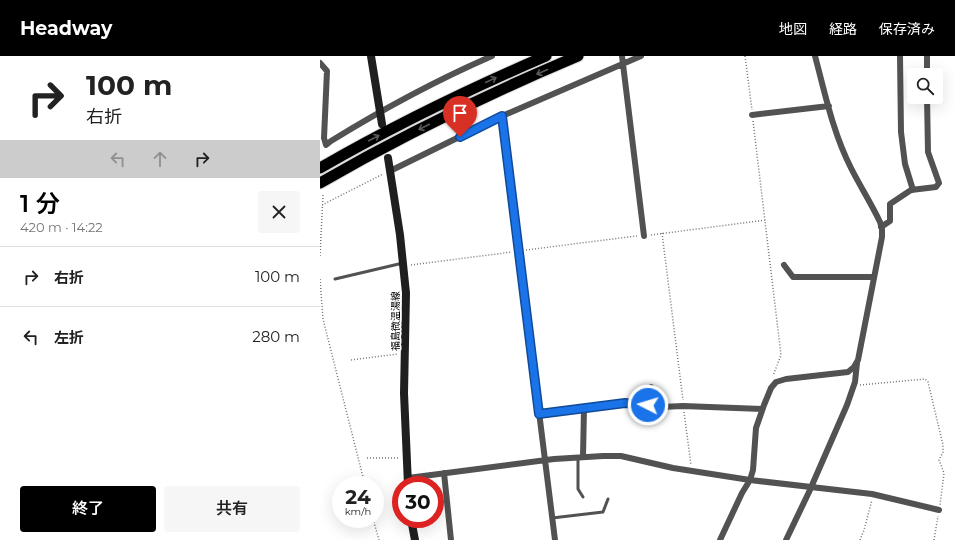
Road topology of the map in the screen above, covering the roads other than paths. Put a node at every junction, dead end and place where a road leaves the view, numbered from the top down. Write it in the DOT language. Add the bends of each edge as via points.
graph roads {
  1 [pos="371,56"];
  2 [pos="492,56"];
  3 [pos="546,56"];
  4 [pos="578,56"];
  5 [pos="641,56"];
  6 [pos="815,56"];
  7 [pos="900,56"];
  8 [pos="927,56"];
  9 [pos="623,59"];
  10 [pos="320,63"];
  11 [pos="927,68"];
  12 [pos="927,104"];
  13 [pos="828,106"];
  14 [pos="380,111"];
  15 [pos="752,115"];
  16 [pos="502,116"];
  17 [pos="382,124"];
  18 [pos="388,158"];
  19 [pos="320,168"];
  20 [pos="390,171"];
  21 [pos="320,183"];
  22 [pos="913,190"];
  23 [pos="882,227"];
  24 [pos="644,236"];
  25 [pos="403,264"];
  26 [pos="784,265"];
  27 [pos="874,277"];
  28 [pos="335,280"];
  29 [pos="858,360"];
  30 [pos="651,387"];
  31 [pos="648,405"];
  32 [pos="584,408"];
  33 [pos="762,409"];
  34 [pos="539,414"];
  35 [pos="581,458"];
  36 [pos="545,460"];
  37 [pos="444,473"];
  38 [pos="408,476"];
  39 [pos="432,476"];
  40 [pos="750,480"];
  41 [pos="812,486"];
  42 [pos="584,497"];
  43 [pos="608,499"];
  44 [pos="939,510"];
  45 [pos="552,518"];
  46 [pos="412,528"];
  47 [pos="414,540"];
  48 [pos="451,540"];
  49 [pos="555,540"];
  50 [pos="720,540"];
  51 [pos="786,540"];
  1 -- 14 [label="main road"];
  2 -- 14 [label="street"];
  19 -- 3 [label="highway, one-way" via="492,80"];
  4 -- 21 [label="highway, one-way" via="498,91"];
  5 -- 9 [label="street"];
  6 -- 13 [label="street"];
  7 -- 22 [label="street" via="901,132"];
  8 -- 11 [label="street"];
  9 -- 16 [label="street"];
  9 -- 24 [label="street"];
  10 -- 14 [label="street" via="327,71 324,138 326,145"];
  12 -- 22 [label="street" via="928,152 939,183 936,187"];
  13 -- 15 [label="street"];
  13 -- 23 [label="street" via="850,167"];
  14 -- 17 [label="main road"];
  16 -- 20 [label="street"];
  16 -- 34 [label="street"];
  18 -- 20 [label="main road, 福島微温湯線"];
  20 -- 25 [label="main road, 福島微温湯線"];
  22 -- 23 [label="street" via="890,204 890,221"];
  23 -- 27 [label="street"];
  25 -- 28 [label="lane"];
  25 -- 38 [label="main road, 福島微温湯線" via="406,293 404,393"];
  26 -- 27 [label="street" via="793,277"];
  27 -- 29 [label="street"];
  29 -- 33 [label="street" via="848,372 776,382"];
  29 -- 41 [label="street" via="855,382"];
  30 -- 31 [label="street"];
  31 -- 32 [label="street" via="625,403"];
  31 -- 33 [label="street"];
  32 -- 34 [label="street"];
  32 -- 35 [label="street"];
  33 -- 40 [label="street" via="756,428"];
  34 -- 36 [label="street"];
  35 -- 36 [label="street"];
  35 -- 40 [label="street" via="628,457 653,464"];
  35 -- 42 [label="lane" via="578,489"];
  36 -- 37 [label="street"];
  36 -- 45 [label="street"];
  37 -- 39 [label="street"];
  37 -- 48 [label="street"];
  40 -- 41 [label="street"];
  40 -- 50 [label="street"];
  41 -- 44 [label="street" via="873,494"];
  41 -- 51 [label="street"];
  43 -- 45 [label="lane" via="603,512"];
  45 -- 49 [label="street"];
  46 -- 47 [label="main road"];
}
